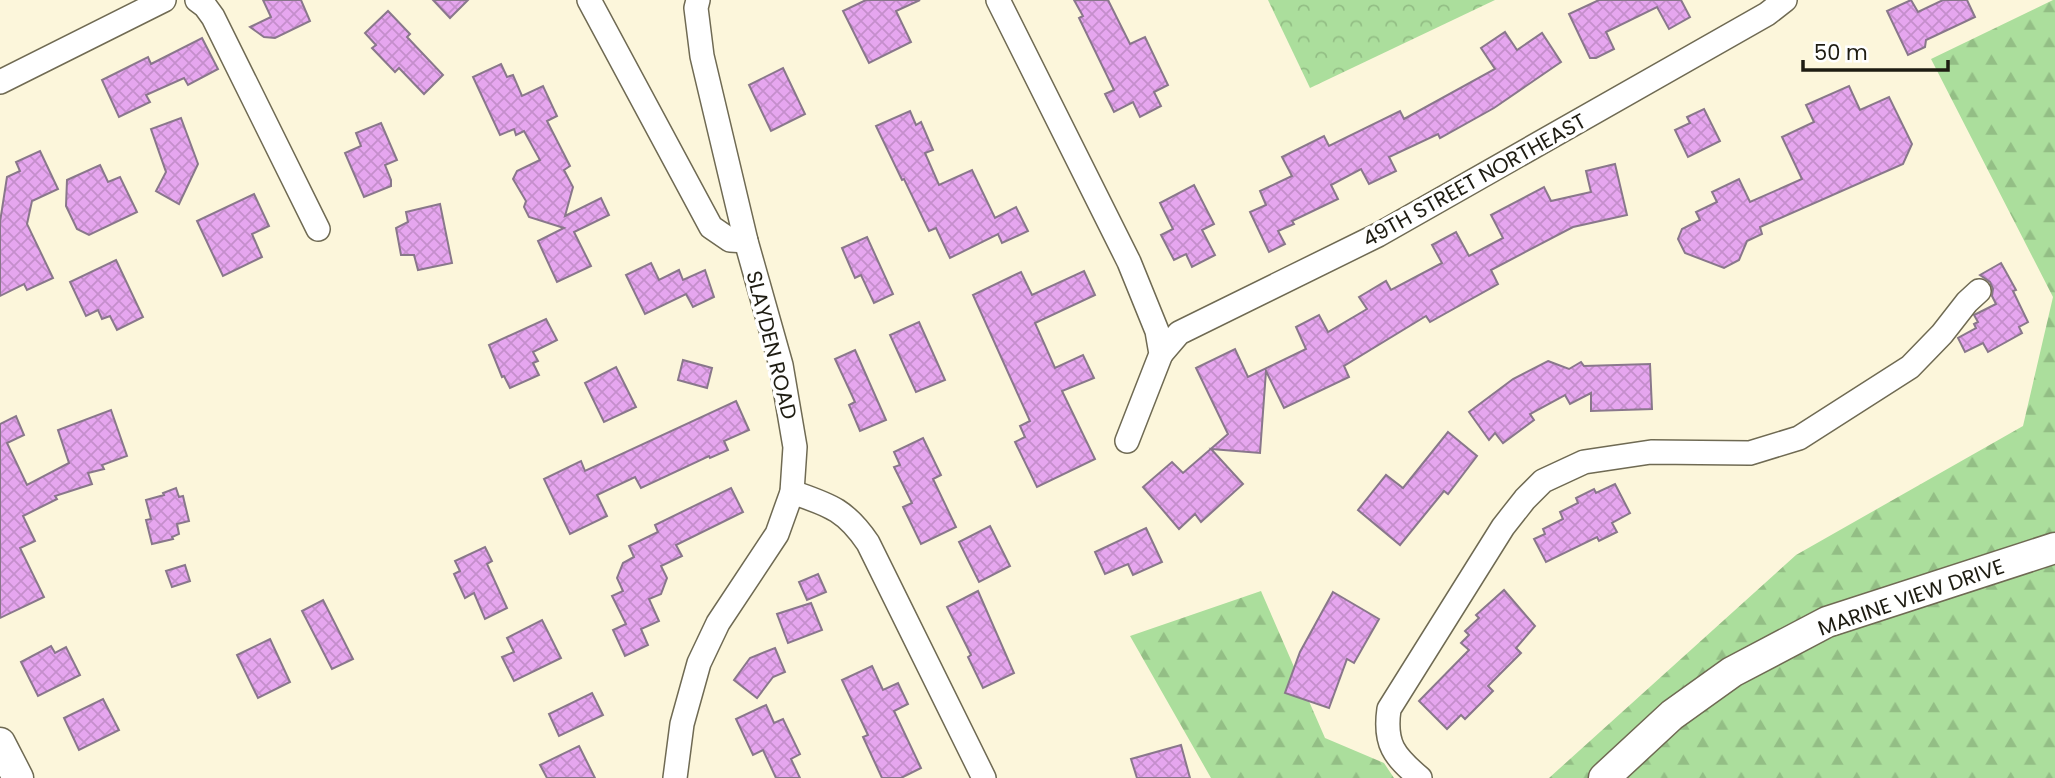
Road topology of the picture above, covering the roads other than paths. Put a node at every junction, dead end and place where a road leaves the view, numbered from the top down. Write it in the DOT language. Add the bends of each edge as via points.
graph roads {
  1 [pos="164,0"];
  2 [pos="197,0"];
  3 [pos="589,0"];
  4 [pos="698,0"];
  5 [pos="998,0"];
  6 [pos="1785,0"];
  7 [pos="0,82"];
  8 [pos="318,229"];
  9 [pos="746,241"];
  10 [pos="1979,291"];
  11 [pos="1161,354"];
  12 [pos="1127,441"];
  13 [pos="792,492"];
  14 [pos="2055,548"];
  15 [pos="0,743"];
  16 [pos="18,778"];
  17 [pos="675,778"];
  18 [pos="984,778"];
  19 [pos="1420,778"];
  20 [pos="1604,778"];
  1 -- 7 [label="street"];
  2 -- 8 [label="street" via="213,17"];
  3 -- 9 [label="street" via="711,227 730,240"];
  4 -- 9 [label="street, SLAYDEN ROAD" via="702,56"];
  5 -- 11 [label="street" via="1140,286"];
  6 -- 11 [label="street, 49TH STREET NORTHEAST" via="1378,235 1179,333"];
  9 -- 13 [label="street, SLAYDEN ROAD" via="788,395 795,447"];
  10 -- 19 [label="street" via="1910,368 1799,438 1750,453 1651,452 1602,458 1569,467 1543,481 1503,527 1389,709 1389,740 1402,762"];
  11 -- 12 [label="street"];
  13 -- 17 [label="street, SLAYDEN ROAD" via="777,534 718,623 699,663 682,724"];
  13 -- 18 [label="street" via="830,506 851,520 868,543"];
  14 -- 20 [label="main road, MARINE VIEW DRIVE" via="1826,622 1732,672 1672,715"];
  15 -- 16 [label="main road"];
}
